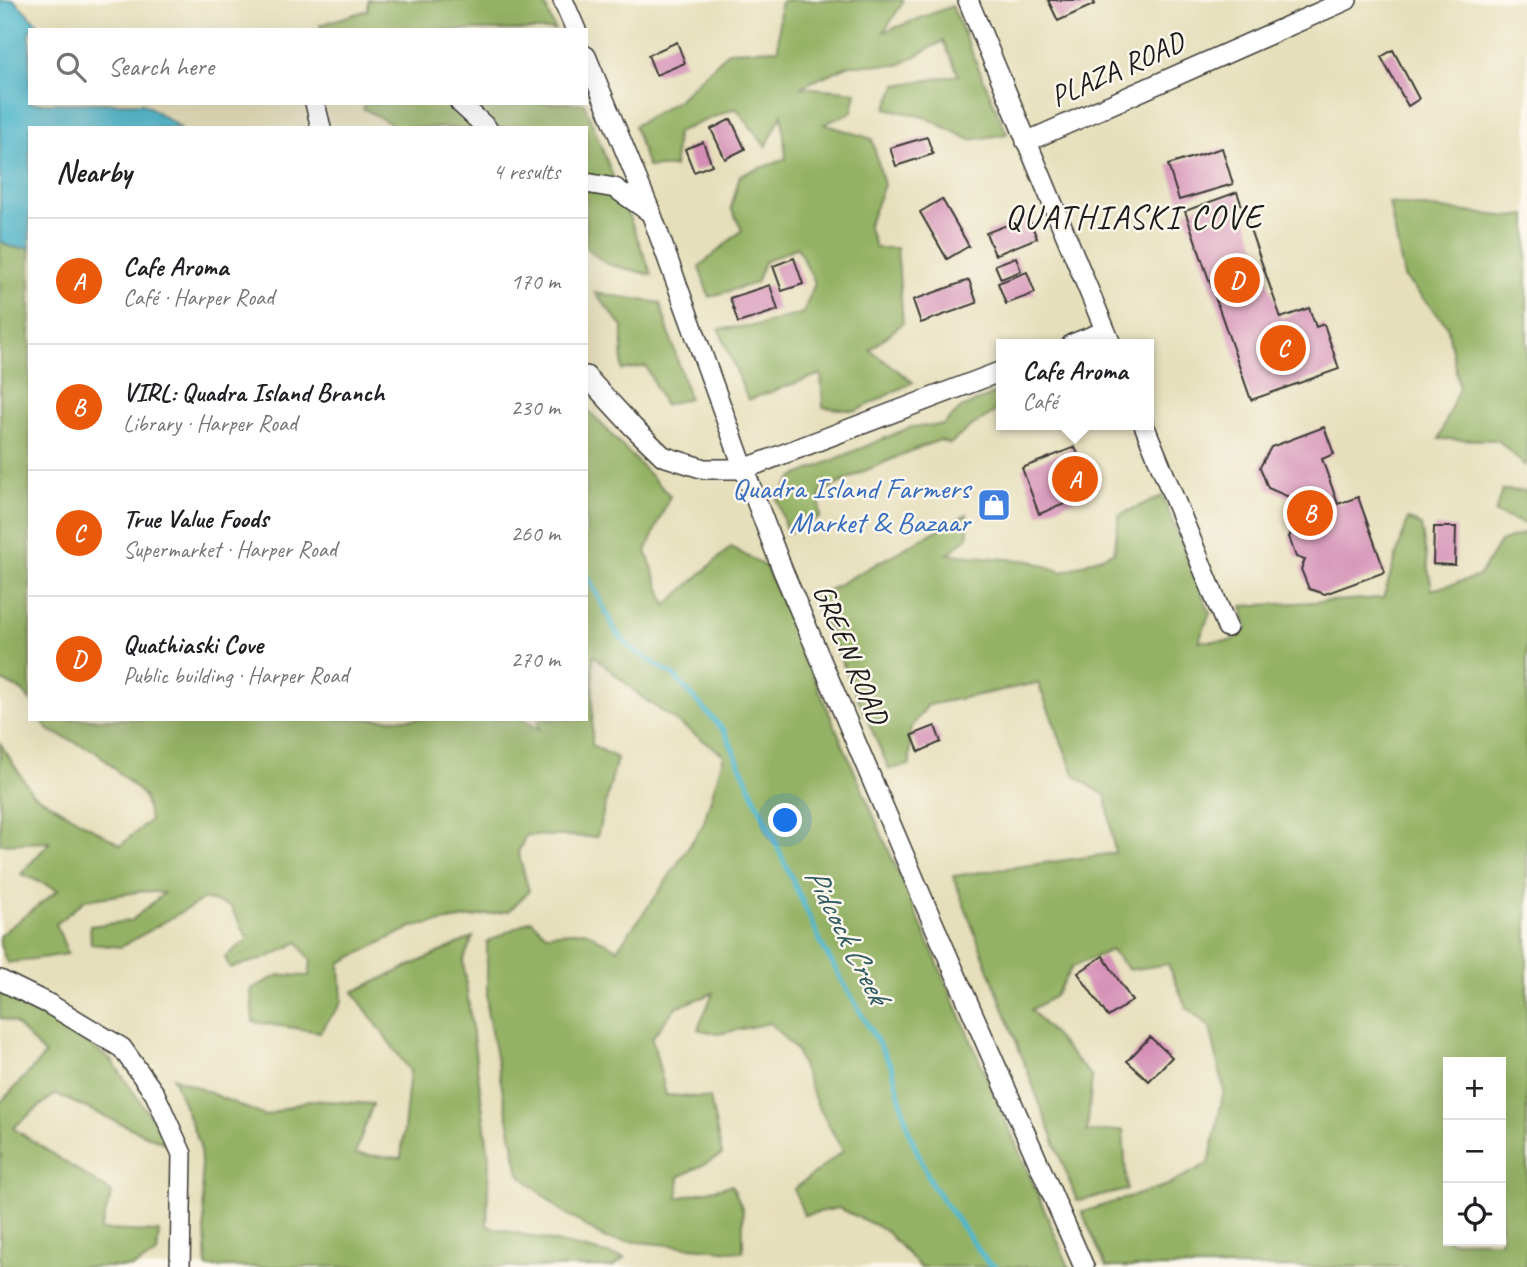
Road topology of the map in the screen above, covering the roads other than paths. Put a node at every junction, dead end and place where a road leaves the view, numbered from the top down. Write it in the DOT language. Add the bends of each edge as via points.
graph roads {
  1 [pos="563,0"];
  2 [pos="968,0"];
  3 [pos="1347,0"];
  4 [pos="575,28"];
  5 [pos="588,61"];
  6 [pos="315,105"];
  7 [pos="462,105"];
  8 [pos="321,126"];
  9 [pos="485,126"];
  10 [pos="1026,142"];
  11 [pos="588,183"];
  12 [pos="651,213"];
  13 [pos="1108,338"];
  14 [pos="996,373"];
  15 [pos="588,378"];
  16 [pos="1146,430"];
  17 [pos="744,469"];
  18 [pos="1227,627"];
  19 [pos="0,980"];
  20 [pos="180,1267"];
  21 [pos="1084,1267"];
  1 -- 4 [label="street"];
  2 -- 10 [label="street"];
  3 -- 10 [label="street, PLAZA ROAD"];
  5 -- 12 [label="street, GREEN ROAD"];
  6 -- 8 [label="street"];
  7 -- 9 [label="street"];
  10 -- 13 [label="street"];
  11 -- 12 [label="street" via="615,188"];
  12 -- 17 [label="street, GREEN ROAD"];
  14 -- 17 [label="street"];
  15 -- 17 [label="street" via="663,456 704,469"];
  16 -- 18 [label="street"];
  17 -- 21 [label="street, GREEN ROAD" via="927,909"];
  19 -- 20 [label="street" via="122,1048 155,1094 182,1154"];
}
